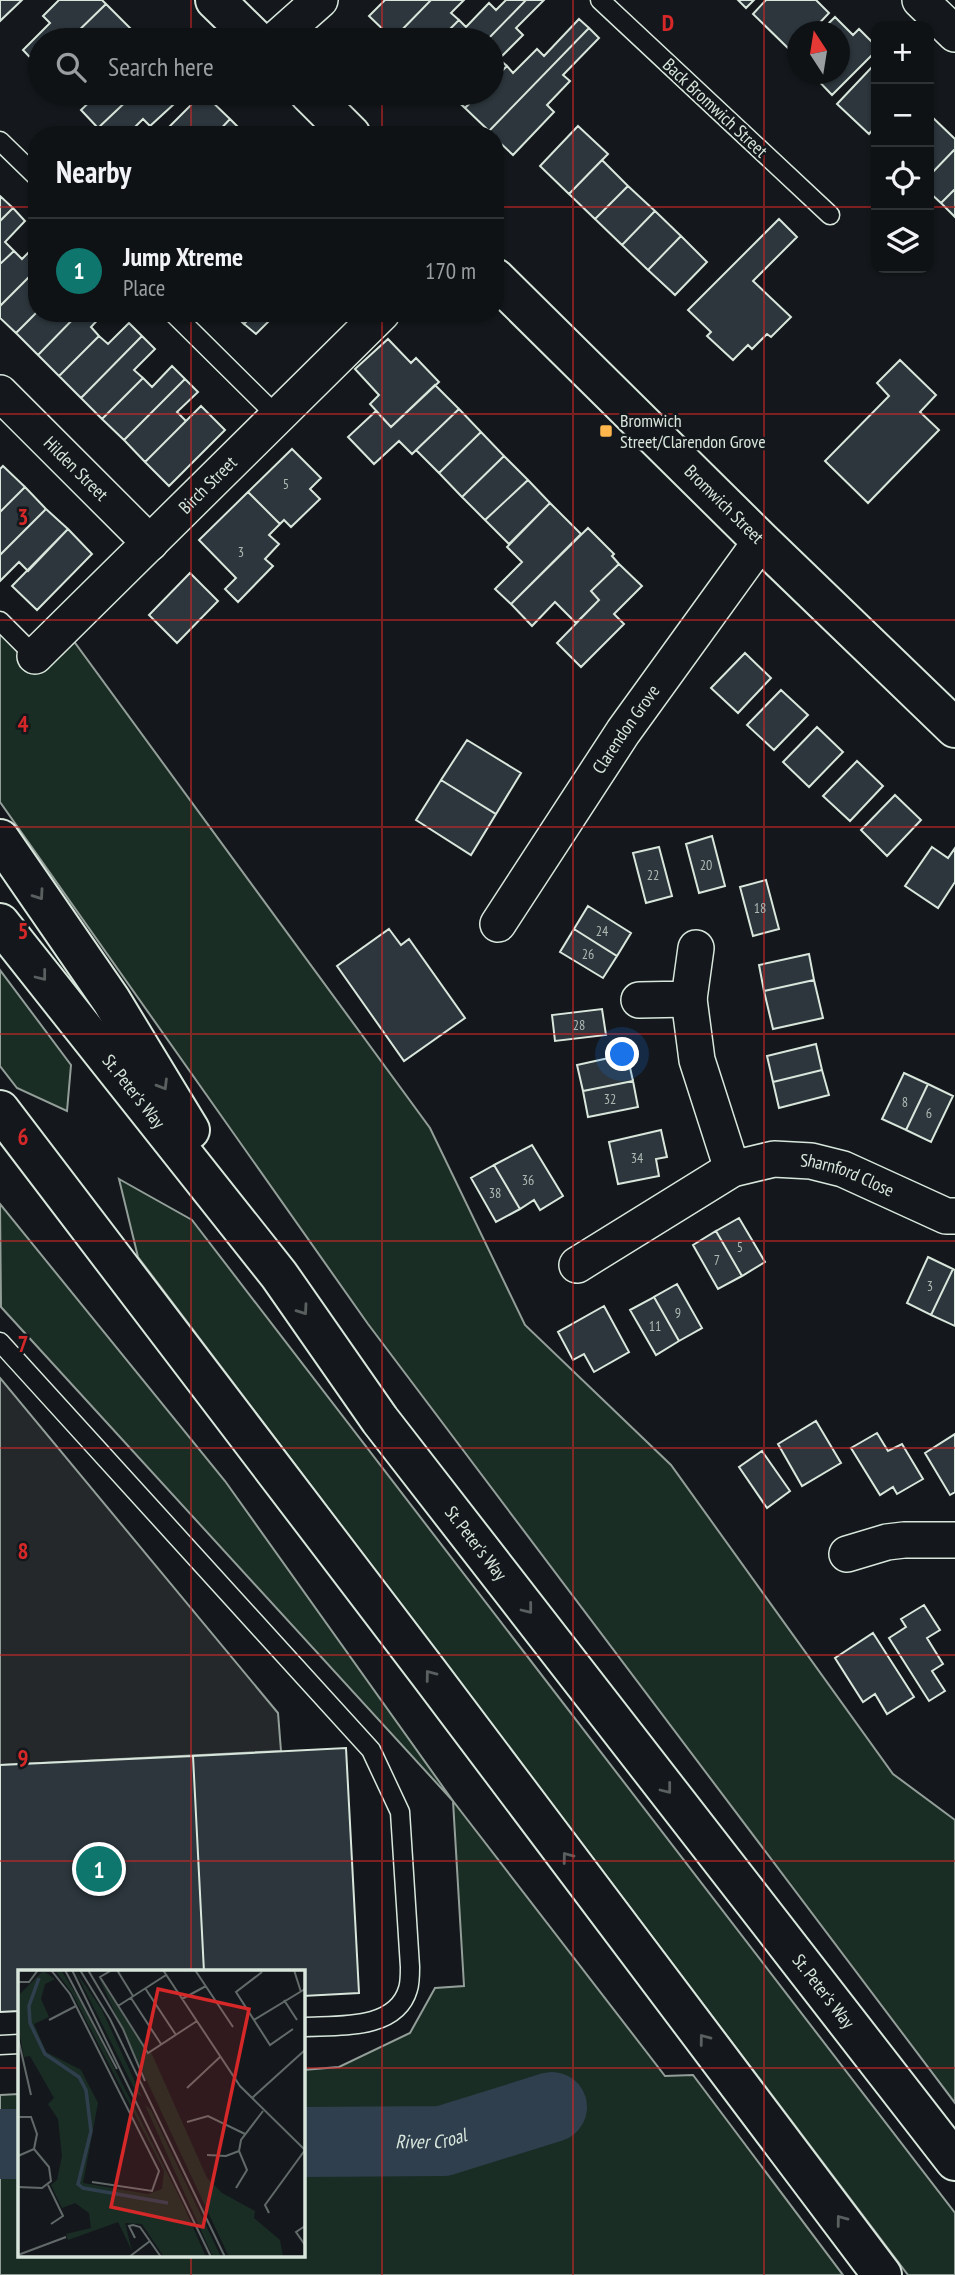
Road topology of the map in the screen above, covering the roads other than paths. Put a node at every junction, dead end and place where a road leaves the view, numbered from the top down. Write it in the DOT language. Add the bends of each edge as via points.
graph roads {
  1 [pos="215,0"];
  2 [pos="320,0"];
  3 [pos="600,0"];
  4 [pos="920,0"];
  5 [pos="244,28"];
  6 [pos="288,28"];
  7 [pos="955,34"];
  8 [pos="321,105"];
  9 [pos="342,126"];
  10 [pos="0,141"];
  11 [pos="28,168"];
  12 [pos="830,215"];
  13 [pos="504,287"];
  14 [pos="182,322"];
  15 [pos="373,322"];
  16 [pos="0,393"];
  17 [pos="278,417"];
  18 [pos="761,541"];
  19 [pos="150,543"];
  20 [pos="0,621"];
  21 [pos="35,656"];
  22 [pos="955,729"];
  23 [pos="0,839"];
  24 [pos="0,923"];
  25 [pos="498,924"];
  26 [pos="696,948"];
  27 [pos="689,999"];
  28 [pos="639,1000"];
  29 [pos="7,1123"];
  30 [pos="732,1169"];
  31 [pos="955,1216"];
  32 [pos="578,1265"];
  33 [pos="279,1275"];
  34 [pos="0,1342"];
  35 [pos="955,1539"];
  36 [pos="847,1554"];
  37 [pos="304,2027"];
  38 [pos="18,2044"];
  39 [pos="0,2045"];
  40 [pos="955,2161"];
  41 [pos="882,2275"];
  1 -- 5 [label="main road"];
  2 -- 6 [label="street"];
  3 -- 12 [label="lane, Back Bromwich Street"];
  4 -- 7 [label="street"];
  8 -- 9 [label="main road"];
  10 -- 11 [label="lane"];
  13 -- 18 [label="main road, Bromwich Street"];
  14 -- 17 [label="lane"];
  15 -- 17 [label="street, Birch Street"];
  16 -- 19 [label="street, Hilden Street"];
  17 -- 19 [label="street, Birch Street"];
  18 -- 22 [label="main road, Bromwich Street"];
  18 -- 25 [label="street, Clarendon Grove" via="623,732"];
  19 -- 21 [label="street, Birch Street"];
  20 -- 21 [label="lane"];
  23 -- 33 [label="main road, one-way" via="111,1000"];
  24 -- 33 [label="main road, St. Peter's Way, one-way"];
  26 -- 27 [label="street"];
  27 -- 28 [label="street"];
  27 -- 30 [label="street" via="697,1060"];
  41 -- 29 [label="main road, one-way"];
  30 -- 31 [label="street, Sharnford Close" via="774,1159 811,1161 843,1169"];
  30 -- 32 [label="street, Sharnford Close"];
  33 -- 40 [label="main road, St. Peter's Way, one-way" via="380,1420"];
  34 -- 37 [label="lane" via="371,1750 400,1812 408,1991 393,2012 371,2022"];
  35 -- 36 [label="street" via="904,1539"];
  38 -- 39 [label="lane"];
}
